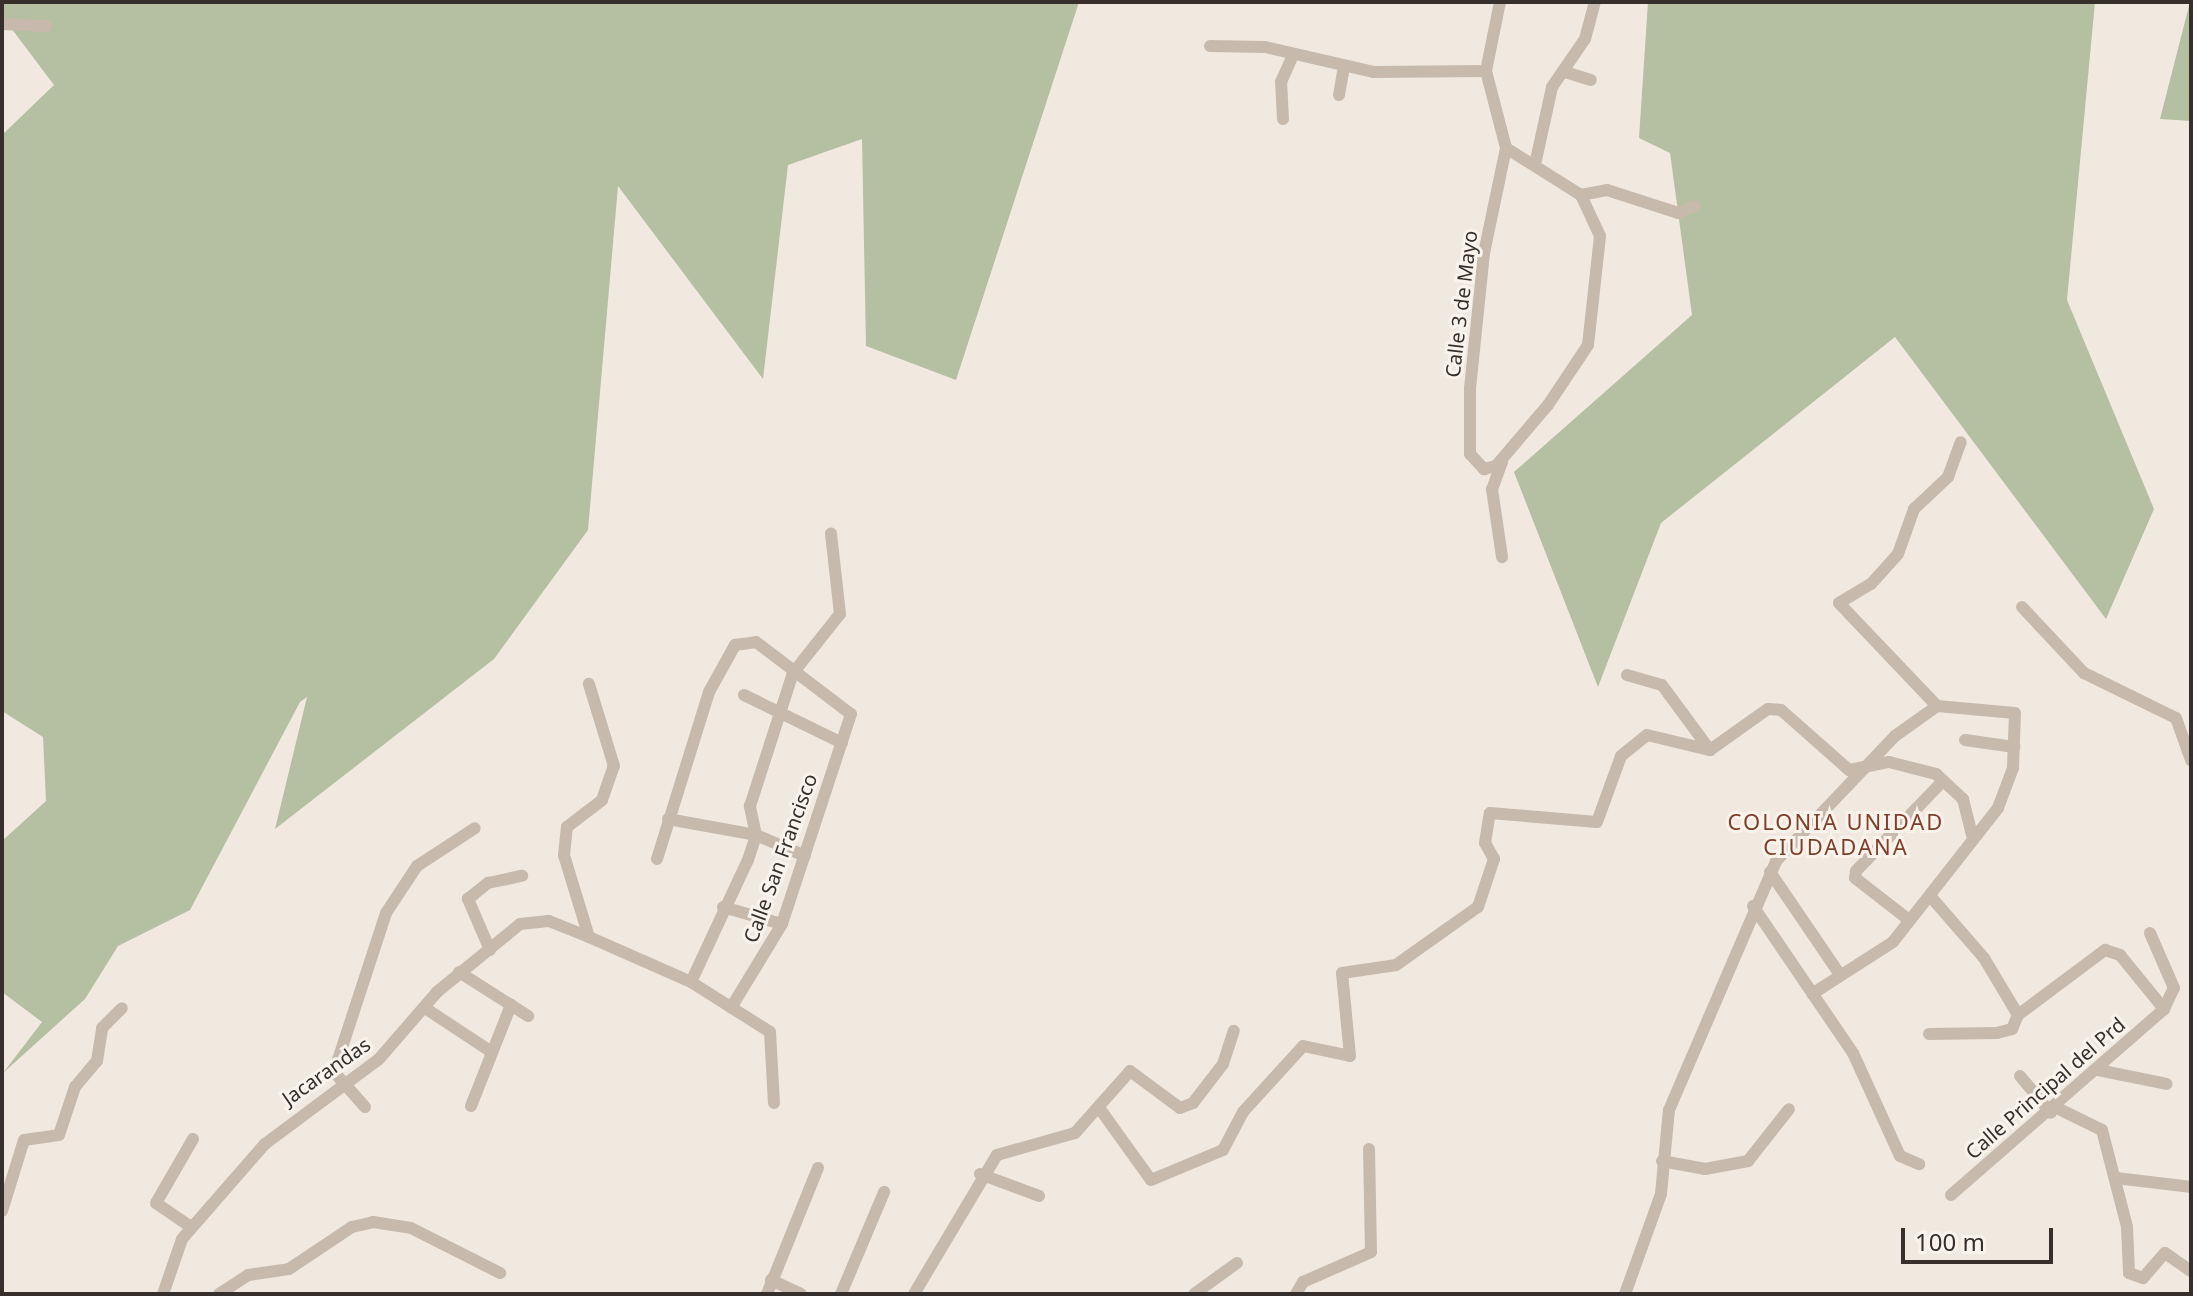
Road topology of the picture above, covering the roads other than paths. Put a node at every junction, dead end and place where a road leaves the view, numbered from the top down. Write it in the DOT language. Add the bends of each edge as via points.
graph roads {
  1 [pos="1500,2"];
  2 [pos="1595,2"];
  3 [pos="2,24"];
  4 [pos="46,26"];
  5 [pos="1210,46"];
  6 [pos="1292,57"];
  7 [pos="1344,66"];
  8 [pos="1486,71"];
  9 [pos="1565,72"];
  10 [pos="1591,80"];
  11 [pos="1339,95"];
  12 [pos="1283,119"];
  13 [pos="1506,148"];
  14 [pos="1536,160"];
  15 [pos="1581,195"];
  16 [pos="1695,206"];
  17 [pos="1961,442"];
  18 [pos="1503,459"];
  19 [pos="831,534"];
  20 [pos="1502,557"];
  21 [pos="2022,607"];
  22 [pos="793,673"];
  23 [pos="1627,675"];
  24 [pos="589,684"];
  25 [pos="744,695"];
  26 [pos="1937,706"];
  27 [pos="781,712"];
  28 [pos="1965,740"];
  29 [pos="842,743"];
  30 [pos="2015,747"];
  31 [pos="1710,750"];
  32 [pos="2191,760"];
  33 [pos="1861,771"];
  34 [pos="1943,781"];
  35 [pos="668,819"];
  36 [pos="475,828"];
  37 [pos="756,835"];
  38 [pos="1972,836"];
  39 [pos="805,856"];
  40 [pos="657,859"];
  41 [pos="1770,872"];
  42 [pos="522,876"];
  43 [pos="1931,897"];
  44 [pos="1753,906"];
  45 [pos="723,907"];
  46 [pos="1909,920"];
  47 [pos="782,924"];
  48 [pos="2150,933"];
  49 [pos="589,937"];
  50 [pos="490,950"];
  51 [pos="459,972"];
  52 [pos="1839,973"];
  53 [pos="691,982"];
  54 [pos="1812,994"];
  55 [pos="511,1005"];
  56 [pos="122,1008"];
  57 [pos="425,1008"];
  58 [pos="731,1008"];
  59 [pos="2164,1009"];
  60 [pos="2018,1015"];
  61 [pos="528,1016"];
  62 [pos="1234,1031"];
  63 [pos="1929,1034"];
  64 [pos="490,1051"];
  65 [pos="2098,1070"];
  66 [pos="2020,1076"];
  67 [pos="2167,1084"];
  68 [pos="339,1085"];
  69 [pos="774,1103"];
  70 [pos="471,1106"];
  71 [pos="365,1107"];
  72 [pos="1100,1109"];
  73 [pos="1789,1109"];
  74 [pos="2054,1110"];
  75 [pos="193,1139"];
  76 [pos="1369,1149"];
  77 [pos="1662,1161"];
  78 [pos="1919,1164"];
  79 [pos="818,1168"];
  80 [pos="980,1174"];
  81 [pos="2116,1178"];
  82 [pos="2191,1187"];
  83 [pos="884,1192"];
  84 [pos="1951,1195"];
  85 [pos="1039,1196"];
  86 [pos="2,1211"];
  87 [pos="191,1227"];
  88 [pos="1237,1263"];
  89 [pos="2191,1271"];
  90 [pos="500,1273"];
  91 [pos="771,1280"];
  92 [pos="163,1294"];
  93 [pos="219,1294"];
  94 [pos="767,1294"];
  95 [pos="801,1294"];
  96 [pos="841,1294"];
  97 [pos="914,1294"];
  98 [pos="1194,1294"];
  99 [pos="1296,1294"];
  100 [pos="1625,1294"];
  1 -- 8 [label="street"];
  2 -- 9 [label="street"];
  3 -- 4 [label="street"];
  5 -- 6 [label="street" via="1265,47"];
  6 -- 7 [label="street"];
  6 -- 12 [label="street" via="1281,82"];
  7 -- 8 [label="street"];
  7 -- 11 [label="street"];
  8 -- 13 [label="street"];
  9 -- 10 [label="street"];
  9 -- 14 [label="street" via="1552,87"];
  13 -- 14 [label="street"];
  13 -- 18 [label="street, Calle 3 de Mayo" via="1484,253 1470,388 1475,465 1496,466"];
  14 -- 15 [label="street"];
  15 -- 16 [label="street" via="1607,190 1678,213"];
  15 -- 18 [label="street" via="1600,236 1588,345"];
  17 -- 26 [label="street" via="1948,477 1914,509 1898,554 1871,584 1839,603"];
  18 -- 20 [label="street" via="1492,489"];
  19 -- 22 [label="street" via="840,614"];
  21 -- 32 [label="street" via="2084,673 2176,718"];
  22 -- 27 [label="street"];
  22 -- 29 [label="street, Calle San Francisco" via="851,714"];
  22 -- 35 [label="street" via="745,640 709,692"];
  23 -- 31 [label="street" via="1662,685"];
  24 -- 49 [label="street" via="614,766 602,800 567,827 564,855"];
  25 -- 27 [label="street"];
  26 -- 30 [label="street" via="2015,713"];
  26 -- 33 [label="street"];
  27 -- 29 [label="street"];
  27 -- 37 [label="street" via="750,806"];
  28 -- 30 [label="street"];
  29 -- 39 [label="street, Calle San Francisco"];
  30 -- 38 [label="street" via="2011,789"];
  31 -- 33 [label="street" via="1768,709 1781,710 1849,770"];
  31 -- 72 [label="street" via="1642,737 1621,756 1601,816 1591,825 1490,813 1485,843 1494,859 1478,907 1465,923 1412,949 1396,965 1342,973 1350,1056 1303,1046 1243,1112 1223,1150 1151,1180"];
  33 -- 34 [label="street" via="1908,763"];
  33 -- 41 [label="street"];
  34 -- 38 [label="street" via="1963,799"];
  34 -- 46 [label="street" via="1856,871 1855,878"];
  35 -- 37 [label="street"];
  35 -- 40 [label="street"];
  36 -- 68 [label="street" via="399,887 356,993 334,1072"];
  37 -- 39 [label="street"];
  37 -- 45 [label="street"];
  38 -- 43 [label="street"];
  39 -- 47 [label="street, Calle San Francisco"];
  41 -- 44 [label="street"];
  41 -- 52 [label="street"];
  42 -- 50 [label="street" via="488,883 468,899"];
  43 -- 46 [label="street"];
  43 -- 60 [label="street" via="1984,958"];
  44 -- 54 [label="street"];
  44 -- 77 [label="street" via="1734,973 1709,1004 1669,1110"];
  45 -- 47 [label="street"];
  45 -- 53 [label="street"];
  46 -- 52 [label="street" via="1893,942"];
  47 -- 58 [label="street, Calle San Francisco"];
  48 -- 59 [label="street" via="2174,988"];
  49 -- 50 [label="street, Jacarandas" via="549,921 520,924"];
  49 -- 53 [label="street"];
  50 -- 51 [label="street, Jacarandas"];
  51 -- 55 [label="street"];
  51 -- 57 [label="street, Jacarandas"];
  52 -- 54 [label="street"];
  53 -- 58 [label="street"];
  54 -- 78 [label="street" via="1853,1053 1900,1156"];
  55 -- 61 [label="street"];
  55 -- 64 [label="street"];
  56 -- 86 [label="street" via="102,1028 97,1061 75,1087 59,1135 24,1140"];
  57 -- 64 [label="street"];
  57 -- 68 [label="street, Jacarandas" via="402,1039"];
  58 -- 69 [label="street" via="773,1037"];
  59 -- 60 [label="street" via="2120,955 2105,950"];
  59 -- 65 [label="street, Calle Principal del Prd"];
  60 -- 63 [label="street" via="2012,1029 1997,1033"];
  62 -- 72 [label="street" via="1217,1074 1193,1103 1180,1108 1130,1071"];
  64 -- 70 [label="street"];
  65 -- 67 [label="street"];
  65 -- 74 [label="street, Calle Principal del Prd"];
  66 -- 74 [label="street"];
  68 -- 71 [label="street"];
  68 -- 87 [label="street, Jacarandas" via="265,1144"];
  72 -- 80 [label="street" via="1075,1133 1006,1150"];
  73 -- 77 [label="street" via="1748,1161 1705,1169"];
  74 -- 81 [label="street" via="2102,1130"];
  74 -- 84 [label="street, Calle Principal del Prd"];
  75 -- 87 [label="street" via="156,1203"];
  76 -- 99 [label="street" via="1371,1252 1303,1282"];
  77 -- 100 [label="street" via="1655,1216"];
  79 -- 91 [label="street"];
  80 -- 85 [label="street"];
  80 -- 97 [label="street"];
  81 -- 82 [label="street"];
  81 -- 89 [label="street" via="2129,1273 2143,1278 2165,1253"];
  83 -- 96 [label="street"];
  87 -- 92 [label="street, Jacarandas" via="173,1252"];
  88 -- 98 [label="street"];
  90 -- 93 [label="street" via="411,1228 373,1222 352,1227 289,1269 248,1275"];
  91 -- 94 [label="street"];
  91 -- 95 [label="street"];
}
